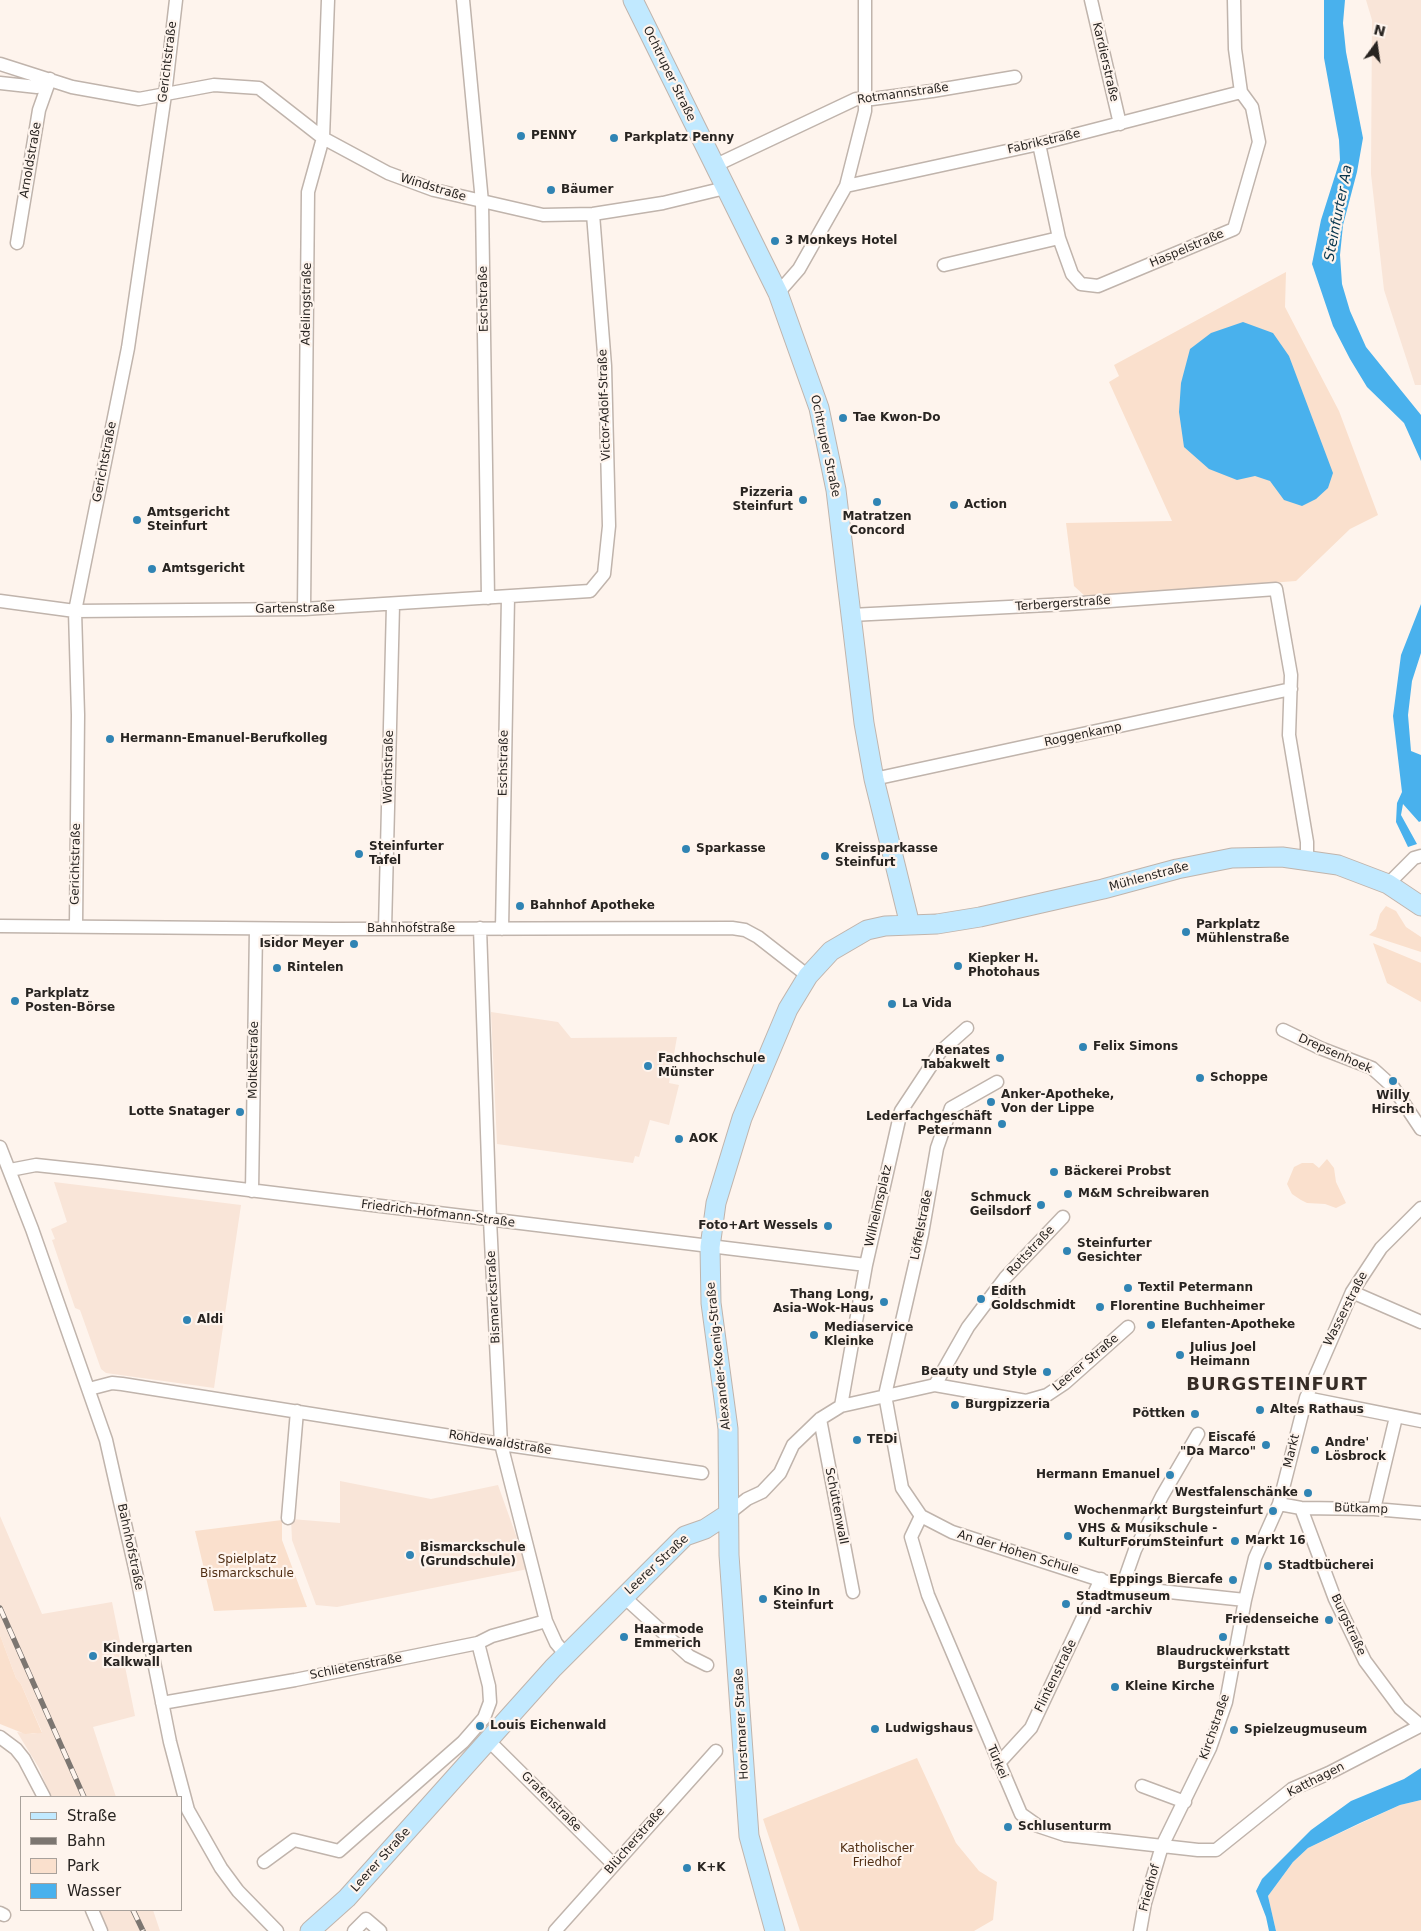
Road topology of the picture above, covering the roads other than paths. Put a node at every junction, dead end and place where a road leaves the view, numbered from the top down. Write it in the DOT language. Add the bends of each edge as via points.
graph roads {
  1 [pos="176,0"];
  2 [pos="328,0"];
  3 [pos="463,0"];
  4 [pos="633,0"];
  5 [pos="865,0"];
  6 [pos="1091,0"];
  7 [pos="1234,0"];
  8 [pos="0,64"];
  9 [pos="1015,77"];
  10 [pos="50,79"];
  11 [pos="0,83"];
  12 [pos="1240,92"];
  13 [pos="165,95"];
  14 [pos="865,98"];
  15 [pos="1120,124"];
  16 [pos="323,138"];
  17 [pos="1039,144"];
  18 [pos="714,166"];
  19 [pos="846,186"];
  20 [pos="724,188"];
  21 [pos="482,202"];
  22 [pos="593,214"];
  23 [pos="1059,238"];
  24 [pos="17,242"];
  25 [pos="944,265"];
  26 [pos="778,294"];
  27 [pos="590,591"];
  28 [pos="508,597"];
  29 [pos="488,598"];
  30 [pos="0,601"];
  31 [pos="393,605"];
  32 [pos="304,609"];
  33 [pos="75,611"];
  34 [pos="851,615"];
  35 [pos="1290,689"];
  36 [pos="874,779"];
  37 [pos="1418,857"];
  38 [pos="1307,860"];
  39 [pos="1388,884"];
  40 [pos="1421,906"];
  41 [pos="910,925"];
  42 [pos="0,926"];
  43 [pos="76,926"];
  44 [pos="480,928"];
  45 [pos="256,929"];
  46 [pos="385,929"];
  47 [pos="502,929"];
  48 [pos="808,976"];
  49 [pos="967,1028"];
  50 [pos="1283,1030"];
  51 [pos="997,1082"];
  52 [pos="1421,1129"];
  53 [pos="0,1147"];
  54 [pos="10,1170"];
  55 [pos="252,1191"];
  56 [pos="1421,1208"];
  57 [pos="1062,1217"];
  58 [pos="490,1220"];
  59 [pos="710,1247"];
  60 [pos="866,1265"];
  61 [pos="1352,1292"];
  62 [pos="1421,1322"];
  63 [pos="1128,1327"];
  64 [pos="935,1385"];
  65 [pos="89,1389"];
  66 [pos="885,1395"];
  67 [pos="1306,1398"];
  68 [pos="841,1406"];
  69 [pos="297,1411"];
  70 [pos="1396,1417"];
  71 [pos="820,1419"];
  72 [pos="1421,1421"];
  73 [pos="1198,1434"];
  74 [pos="501,1444"];
  75 [pos="702,1473"];
  76 [pos="1279,1504"];
  77 [pos="1301,1508"];
  78 [pos="1374,1508"];
  79 [pos="1421,1513"];
  80 [pos="728,1514"];
  81 [pos="921,1516"];
  82 [pos="288,1518"];
  83 [pos="1101,1579"];
  84 [pos="1122,1587"];
  85 [pos="853,1592"];
  86 [pos="624,1597"];
  87 [pos="1245,1600"];
  88 [pos="546,1621"];
  89 [pos="478,1643"];
  90 [pos="566,1655"];
  91 [pos="707,1665"];
  92 [pos="162,1703"];
  93 [pos="1421,1726"];
  94 [pos="0,1737"];
  95 [pos="488,1740"];
  96 [pos="716,1751"];
  97 [pos="998,1764"];
  98 [pos="1142,1786"];
  99 [pos="43,1796"];
  100 [pos="1185,1802"];
  101 [pos="1162,1846"];
  102 [pos="264,1862"];
  103 [pos="614,1865"];
  104 [pos="92,1911"];
  105 [pos="101,1931"];
  106 [pos="277,1931"];
  107 [pos="310,1931"];
  108 [pos="354,1931"];
  109 [pos="380,1931"];
  110 [pos="555,1931"];
  111 [pos="775,1931"];
  112 [pos="1140,1931"];
  1 -- 13 [label="street, Gerichtstraße"];
  2 -- 16 [label="street, Adelingstraße"];
  3 -- 21 [label="street, Eschstraße"];
  4 -- 18 [label="main road, Ochtruper Straße"];
  5 -- 14 [label="street"];
  6 -- 15 [label="street, Kardierstraße"];
  7 -- 12 [label="street"];
  8 -- 10 [label="street, Windstraße"];
  9 -- 14 [label="street, Rotmannstraße"];
  10 -- 11 [label="street" via="37,87"];
  10 -- 13 [label="street, Windstraße" via="72,87 139,99"];
  10 -- 24 [label="street, Arnoldstraße" via="39,110"];
  12 -- 15 [label="street, Fabrikstraße"];
  12 -- 23 [label="street, Haspelstraße" via="1252,107 1259,142 1234,229 1098,286 1082,284 1072,274"];
  13 -- 16 [label="street, Windstraße" via="214,85 259,88"];
  13 -- 33 [label="street, Gerichtstraße" via="128,348"];
  14 -- 18 [label="street, Rotmannstraße" via="856,99"];
  14 -- 19 [label="street" via="865,111"];
  15 -- 17 [label="street, Fabrikstraße"];
  16 -- 21 [label="street, Windstraße" via="388,174"];
  16 -- 32 [label="street, Adelingstraße" via="308,192"];
  17 -- 19 [label="street, Fabrikstraße"];
  17 -- 23 [label="street, Haspelstraße"];
  18 -- 20 [label="main road, Ochtruper Straße"];
  19 -- 26 [label="street" via="799,269"];
  20 -- 22 [label="street, Windstraße" via="663,203"];
  20 -- 26 [label="main road, Ochtruper Straße"];
  21 -- 22 [label="street, Windstraße" via="543,215"];
  21 -- 29 [label="street, Eschstraße"];
  22 -- 27 [label="street, Victor-Adolf-Straße" via="605,366 609,526 604,574"];
  23 -- 25 [label="street"];
  26 -- 34 [label="main road, Ochtruper Straße" via="819,408 836,490"];
  27 -- 28 [label="street, Gartenstraße"];
  28 -- 29 [label="street, Gartenstraße"];
  28 -- 47 [label="street, Eschstraße"];
  29 -- 31 [label="street, Gartenstraße"];
  30 -- 33 [label="street, Gartenstraße"];
  31 -- 32 [label="street, Gartenstraße"];
  31 -- 46 [label="street, Wörthstraße"];
  32 -- 33 [label="street, Gartenstraße"];
  33 -- 43 [label="street, Gerichtstraße" via="78,715"];
  34 -- 35 [label="street, Terbergerstraße" via="1276,589 1291,675"];
  34 -- 36 [label="main road, Ochtruper Straße"];
  35 -- 36 [label="street, Roggenkamp"];
  35 -- 38 [label="street" via="1289,735 1307,842"];
  36 -- 41 [label="main road, Ochtruper Straße"];
  37 -- 39 [label="street"];
  38 -- 39 [label="main road, Mühlenstraße" via="1360,872"];
  38 -- 41 [label="main road, Mühlenstraße" via="1232,858 980,917"];
  39 -- 40 [label="main road, Mühlenstraße"];
  41 -- 48 [label="main road, Alexander-Koenig-Straße" via="885,926 860,934 831,951"];
  42 -- 43 [label="street, Bahnhofstraße"];
  43 -- 45 [label="street, Bahnhofstraße"];
  44 -- 46 [label="street, Bahnhofstraße"];
  44 -- 47 [label="street, Bahnhofstraße"];
  44 -- 58 [label="street, Bismarckstraße"];
  45 -- 46 [label="street, Bahnhofstraße"];
  45 -- 55 [label="street, Moltkestraße"];
  47 -- 48 [label="street, Bahnhofstraße" via="732,928 758,937"];
  48 -- 59 [label="main road, Alexander-Koenig-Straße" via="788,1009 742,1118 716,1202"];
  49 -- 60 [label="street, Wilhelmsplatz" via="940,1052 901,1111"];
  50 -- 52 [label="street, Drepsenhoek" via="1372,1068 1393,1087"];
  51 -- 66 [label="street, Löffelstraße" via="951,1108 937,1148 922,1234"];
  53 -- 54 [label="street, Bahnhofstraße"];
  54 -- 55 [label="street, Friedrich-Hofmann-Straße" via="36,1165"];
  54 -- 65 [label="street, Bahnhofstraße"];
  55 -- 58 [label="street, Friedrich-Hofmann-Straße"];
  56 -- 61 [label="street, Wasserstraße" via="1381,1248"];
  57 -- 64 [label="street, Rottstraße" via="1000,1285 968,1327"];
  58 -- 59 [label="street, Friedrich-Hofmann-Straße"];
  58 -- 74 [label="street, Bismarckstraße"];
  59 -- 60 [label="street, Friedrich-Hofmann-Straße"];
  59 -- 80 [label="main road, Alexander-Koenig-Straße" via="712,1303 728,1429"];
  60 -- 68 [label="street, Wilhelmsplatz"];
  61 -- 62 [label="street"];
  61 -- 67 [label="street, Wasserstraße"];
  63 -- 64 [label="street, Leerer Straße" via="1065,1384 1046,1395 1026,1401"];
  64 -- 66 [label="street, Leerer Straße"];
  65 -- 69 [label="street, Rohdewaldstraße" via="122,1384"];
  65 -- 92 [label="street, Bahnhofstraße" via="114,1468"];
  66 -- 68 [label="street, Leerer Straße"];
  66 -- 81 [label="street, An der Hohen Schule" via="902,1488"];
  67 -- 70 [label="street"];
  67 -- 76 [label="street, Markt"];
  68 -- 71 [label="street, Leerer Straße"];
  69 -- 74 [label="street, Rohdewaldstraße"];
  69 -- 82 [label="street"];
  70 -- 72 [label="street"];
  70 -- 78 [label="street"];
  71 -- 80 [label="street, Leerer Straße" via="793,1445 780,1473 762,1492"];
  71 -- 85 [label="street, Schüttenwall"];
  73 -- 84 [label="street" via="1135,1550"];
  74 -- 75 [label="street, Rohdewaldstraße"];
  74 -- 88 [label="street, Bismarckstraße"];
  76 -- 77 [label="street"];
  76 -- 87 [label="street, Markt" via="1255,1558"];
  77 -- 78 [label="street, Bütkamp"];
  77 -- 93 [label="street, Burgstraße" via="1335,1599 1365,1661 1400,1708"];
  78 -- 79 [label="street, Bütkamp"];
  80 -- 86 [label="main road, Leerer Straße" via="705,1529 685,1536"];
  80 -- 111 [label="main road, Horstmarer Straße" via="750,1836"];
  81 -- 83 [label="street, An der Hohen Schule" via="952,1532"];
  81 -- 97 [label="street, Türkei" via="911,1537 928,1595"];
  83 -- 84 [label="street, An der Hohen Schule"];
  83 -- 97 [label="street, Flintenstraße" via="1031,1728"];
  84 -- 87 [label="street, An der Hohen Schule"];
  86 -- 90 [label="main road, Leerer Straße"];
  86 -- 91 [label="street" via="689,1656"];
  87 -- 100 [label="street, Kirchstraße" via="1226,1702 1210,1748"];
  88 -- 89 [label="street, Schlietenstraße"];
  88 -- 90 [label="street, Bismarckstraße" via="556,1643"];
  89 -- 92 [label="street, Schlietenstraße"];
  89 -- 102 [label="street" via="490,1702 484,1718 463,1742 339,1851 294,1840"];
  90 -- 95 [label="main road, Leerer Straße"];
  92 -- 106 [label="street, Bahnhofstraße" via="180,1782 196,1827 220,1868"];
  93 -- 101 [label="street, Katthagen" via="1292,1790 1216,1850"];
  94 -- 99 [label="street" via="24,1759"];
  95 -- 103 [label="street, Grafenstraße"];
  95 -- 107 [label="main road, Leerer Straße" via="347,1898"];
  96 -- 103 [label="street, Blücherstraße"];
  97 -- 101 [label="street, Türkei" via="1021,1814 1038,1826 1065,1836"];
  98 -- 100 [label="street"];
  100 -- 101 [label="street, Kirchstraße"];
  101 -- 112 [label="street, Friedhof"];
  103 -- 110 [label="street, Blücherstraße"];
  104 -- 105 [label="street"];
  108 -- 109 [label="street" via="366,1919"];
}
